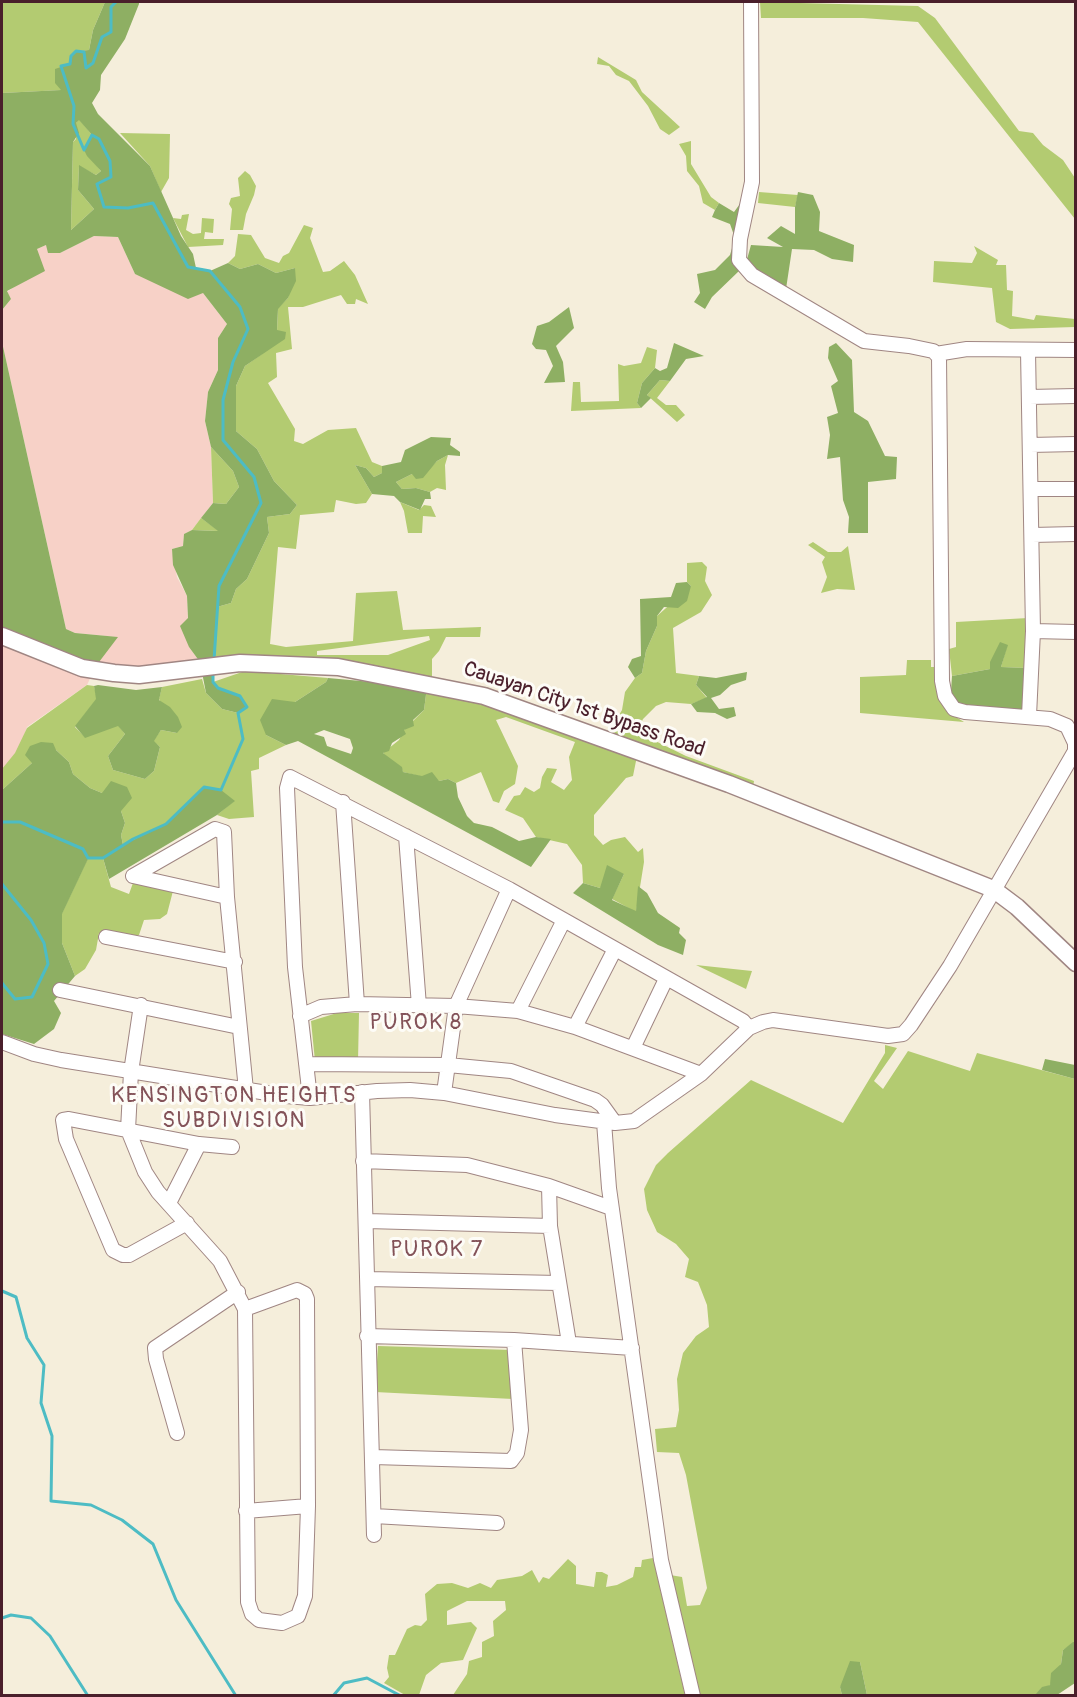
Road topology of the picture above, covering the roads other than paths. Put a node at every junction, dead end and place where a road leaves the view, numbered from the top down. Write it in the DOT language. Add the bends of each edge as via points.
graph roads {
  1 [pos="751,2"];
  2 [pos="1076,350"];
  3 [pos="1028,351"];
  4 [pos="936,354"];
  5 [pos="1076,396"];
  6 [pos="1029,397"];
  7 [pos="1076,444"];
  8 [pos="1030,445"];
  9 [pos="1031,489"];
  10 [pos="1076,489"];
  11 [pos="1076,534"];
  12 [pos="1032,535"];
  13 [pos="1033,631"];
  14 [pos="1076,632"];
  15 [pos="2,636"];
  16 [pos="1029,716"];
  17 [pos="1071,724"];
  18 [pos="343,802"];
  19 [pos="406,836"];
  20 [pos="509,888"];
  21 [pos="993,889"];
  22 [pos="227,897"];
  23 [pos="564,920"];
  24 [pos="106,938"];
  25 [pos="615,949"];
  26 [pos="235,962"];
  27 [pos="1076,963"];
  28 [pos="666,979"];
  29 [pos="60,990"];
  30 [pos="357,1004"];
  31 [pos="141,1005"];
  32 [pos="419,1006"];
  33 [pos="456,1006"];
  34 [pos="518,1011"];
  35 [pos="300,1016"];
  36 [pos="239,1027"];
  37 [pos="575,1027"];
  38 [pos="749,1028"];
  39 [pos="2,1041"];
  40 [pos="633,1048"];
  41 [pos="306,1064"];
  42 [pos="448,1065"];
  43 [pos="131,1072"];
  44 [pos="701,1074"];
  45 [pos="246,1090"];
  46 [pos="362,1092"];
  47 [pos="444,1093"];
  48 [pos="310,1098"];
  49 [pos="610,1123"];
  50 [pos="128,1130"];
  51 [pos="199,1144"];
  52 [pos="232,1147"];
  53 [pos="363,1161"];
  54 [pos="549,1186"];
  55 [pos="169,1203"];
  56 [pos="611,1208"];
  57 [pos="367,1221"];
  58 [pos="187,1223"];
  59 [pos="550,1226"];
  60 [pos="368,1279"];
  61 [pos="558,1284"];
  62 [pos="238,1292"];
  63 [pos="244,1309"];
  64 [pos="367,1336"];
  65 [pos="514,1340"];
  66 [pos="569,1343"];
  67 [pos="632,1348"];
  68 [pos="177,1433"];
  69 [pos="373,1457"];
  70 [pos="308,1506"];
  71 [pos="246,1511"];
  72 [pos="374,1516"];
  73 [pos="497,1523"];
  74 [pos="374,1535"];
  75 [pos="693,1695"];
  1 -- 4 [label="street" via="752,182 738,250 742,267 864,342 909,346"];
  2 -- 3 [label="street"];
  3 -- 4 [label="street" via="967,349"];
  3 -- 6 [label="street"];
  4 -- 16 [label="street" via="941,368 945,696 954,709 965,712"];
  5 -- 6 [label="street"];
  6 -- 8 [label="street"];
  7 -- 8 [label="street"];
  8 -- 9 [label="street"];
  9 -- 10 [label="street"];
  9 -- 12 [label="street"];
  11 -- 12 [label="street"];
  12 -- 13 [label="street"];
  13 -- 14 [label="street"];
  13 -- 16 [label="street"];
  15 -- 21 [label="main road, Cauayan City 1st Bypass Road" via="82,668 104,672 139,675 240,663 338,667 484,696 729,784"];
  16 -- 17 [label="street"];
  17 -- 21 [label="street" via="1075,751"];
  18 -- 19 [label="street"];
  18 -- 30 [label="street"];
  18 -- 35 [label="street" via="293,776 287,780 294,967"];
  19 -- 20 [label="street"];
  19 -- 32 [label="street"];
  20 -- 23 [label="street"];
  20 -- 33 [label="street"];
  21 -- 27 [label="main road, Cauayan City 1st Bypass Road"];
  21 -- 38 [label="street" via="950,966 903,1034 888,1036 773,1020"];
  22 -- 22 [label="street" via="186,888 133,876 218,828 225,836"];
  22 -- 26 [label="street"];
  23 -- 25 [label="street"];
  23 -- 34 [label="street"];
  24 -- 26 [label="street"];
  25 -- 28 [label="street"];
  25 -- 37 [label="street"];
  26 -- 36 [label="street"];
  28 -- 38 [label="street"];
  28 -- 40 [label="street"];
  29 -- 31 [label="street"];
  30 -- 32 [label="street"];
  30 -- 35 [label="street" via="321,1006"];
  31 -- 36 [label="street"];
  31 -- 43 [label="street"];
  32 -- 33 [label="street"];
  33 -- 34 [label="street"];
  33 -- 42 [label="street"];
  34 -- 37 [label="street"];
  35 -- 41 [label="street"];
  36 -- 45 [label="street"];
  37 -- 40 [label="street"];
  38 -- 44 [label="street"];
  39 -- 43 [label="street" via="41,1056"];
  40 -- 44 [label="street"];
  41 -- 42 [label="street"];
  41 -- 48 [label="street"];
  42 -- 47 [label="street"];
  42 -- 49 [label="street" via="525,1075 595,1100 602,1105"];
  43 -- 45 [label="street"];
  43 -- 50 [label="street"];
  44 -- 49 [label="street" via="634,1121"];
  45 -- 48 [label="street"];
  46 -- 47 [label="street"];
  46 -- 48 [label="street"];
  46 -- 53 [label="street"];
  47 -- 49 [label="street"];
  49 -- 56 [label="street"];
  50 -- 51 [label="street"];
  50 -- 55 [label="street" via="145,1172"];
  50 -- 58 [label="street" via="63,1120 66,1139 110,1245 118,1254 129,1255"];
  51 -- 52 [label="street"];
  51 -- 55 [label="street"];
  53 -- 54 [label="street" via="467,1166"];
  53 -- 57 [label="street"];
  54 -- 56 [label="street"];
  54 -- 59 [label="street"];
  55 -- 58 [label="street"];
  56 -- 67 [label="street"];
  57 -- 59 [label="street"];
  57 -- 60 [label="street"];
  58 -- 62 [label="street" via="220,1261"];
  59 -- 61 [label="street"];
  60 -- 61 [label="street"];
  60 -- 64 [label="street"];
  61 -- 66 [label="street"];
  62 -- 63 [label="street"];
  62 -- 68 [label="street" via="155,1348"];
  63 -- 70 [label="street" via="288,1292 297,1290 305,1294"];
  63 -- 71 [label="street"];
  64 -- 65 [label="street"];
  64 -- 69 [label="street"];
  65 -- 66 [label="street"];
  65 -- 69 [label="street" via="521,1430 517,1454 511,1461"];
  66 -- 67 [label="street"];
  67 -- 75 [label="street" via="661,1560"];
  69 -- 72 [label="street"];
  70 -- 71 [label="street"];
  70 -- 71 [label="street" via="303,1606 294,1620 282,1623 265,1623 252,1614 247,1588"];
  72 -- 73 [label="street"];
  72 -- 74 [label="street"];
}
